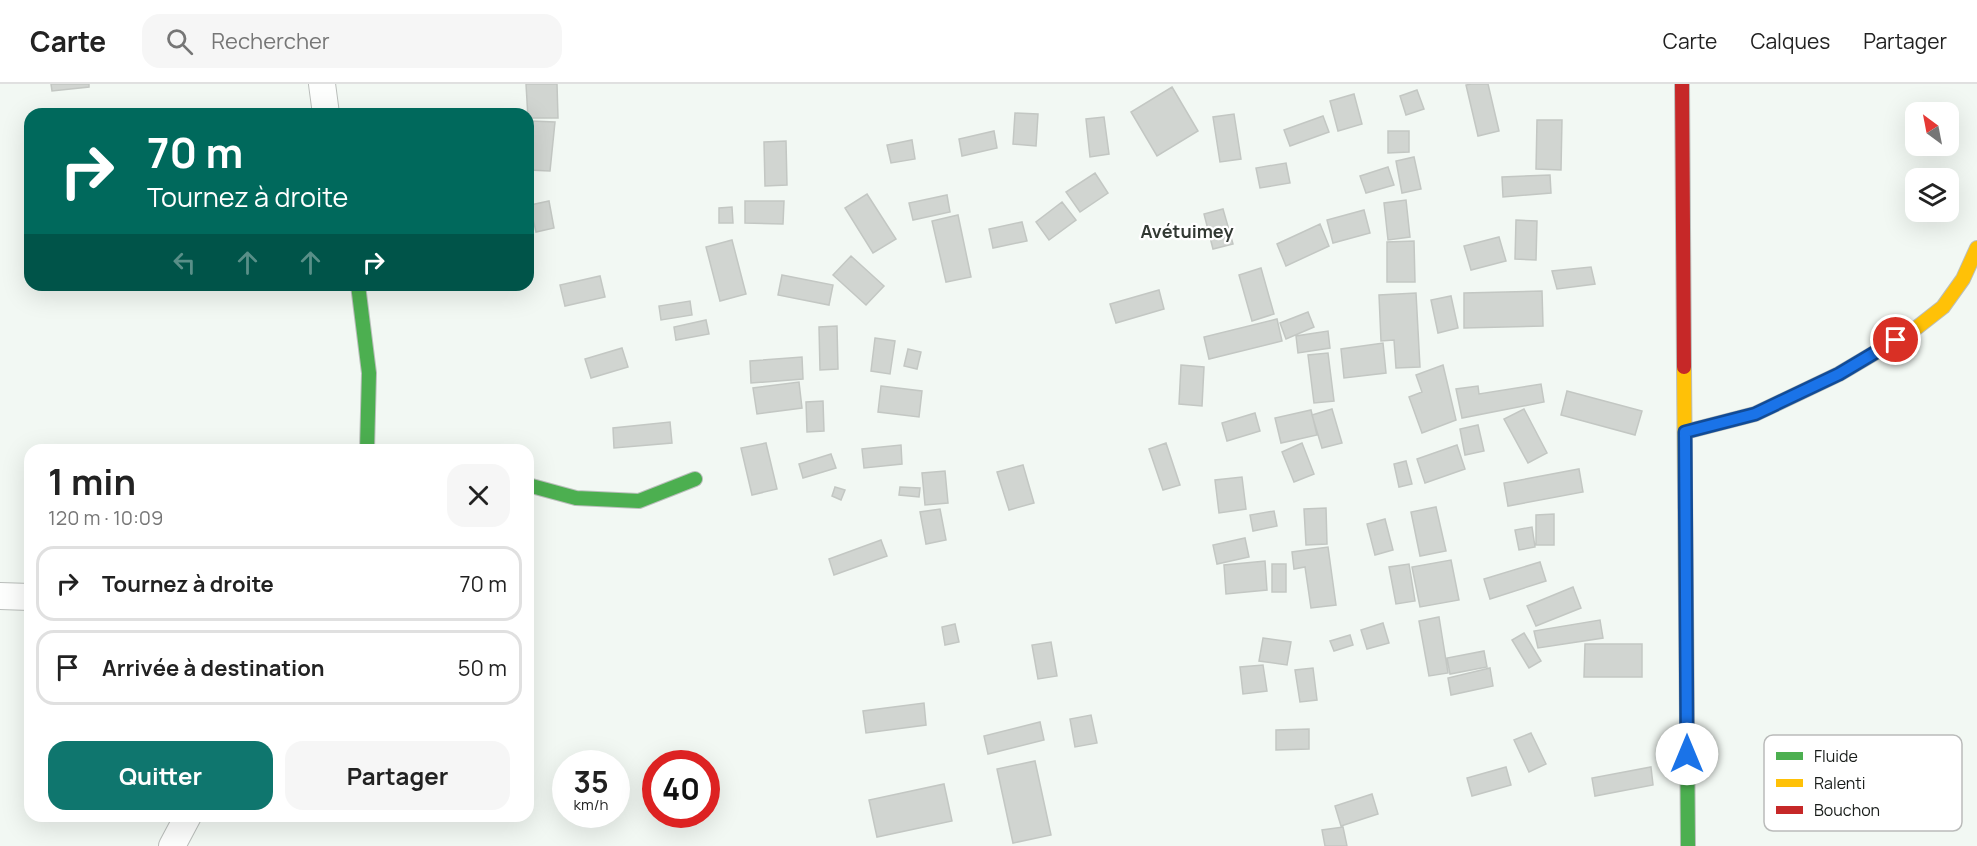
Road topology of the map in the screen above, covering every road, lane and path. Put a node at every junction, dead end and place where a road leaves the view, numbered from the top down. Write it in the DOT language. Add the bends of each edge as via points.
graph roads {
  1 [pos="322,84"];
  2 [pos="1682,84"];
  3 [pos="325,108"];
  4 [pos="1977,248"];
  5 [pos="359,291"];
  6 [pos="1685,432"];
  7 [pos="367,444"];
  8 [pos="695,479"];
  9 [pos="534,487"];
  10 [pos="0,596"];
  11 [pos="24,597"];
  12 [pos="185,822"];
  13 [pos="172,846"];
  14 [pos="1688,846"];
  1 -- 3 [label="street"];
  2 -- 6 [label="street"];
  4 -- 6 [label="street" via="1963,279 1943,307 1915,329 1839,374 1755,414"];
  5 -- 7 [label="street" via="369,373"];
  6 -- 14 [label="street"];
  8 -- 9 [label="street" via="639,501 576,498"];
  10 -- 11 [label="street"];
  12 -- 13 [label="street"];
}
